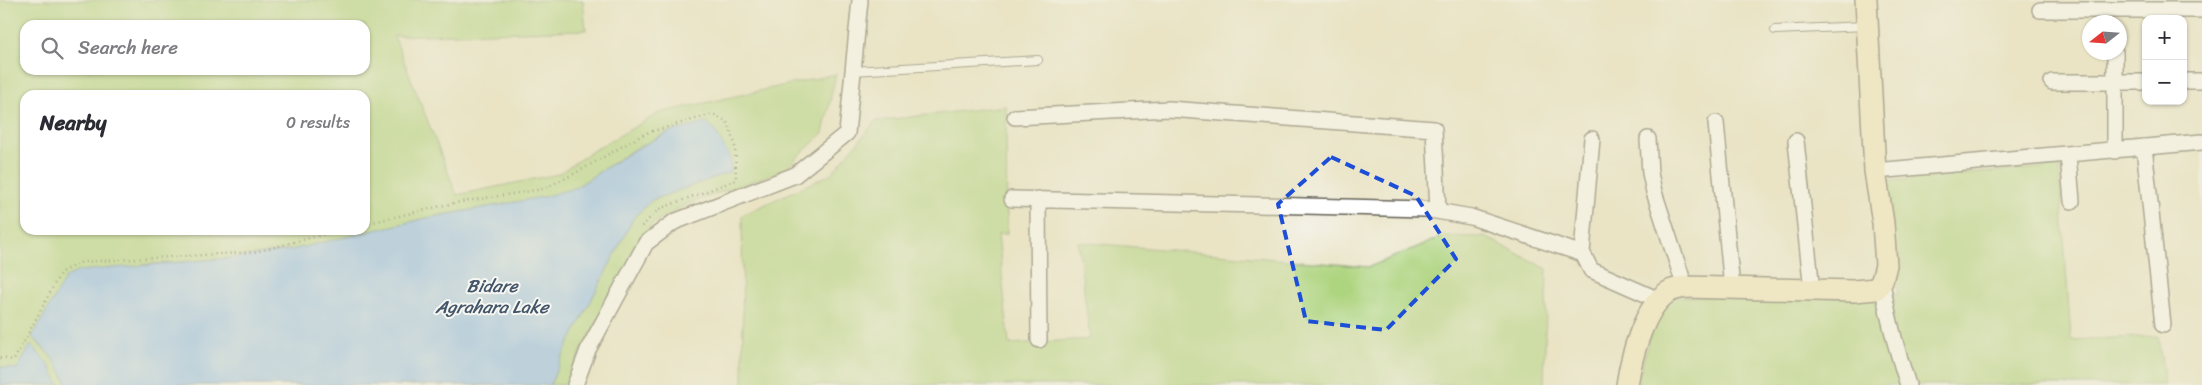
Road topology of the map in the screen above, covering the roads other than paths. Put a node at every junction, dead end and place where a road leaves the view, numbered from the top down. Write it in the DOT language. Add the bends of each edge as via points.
graph roads {
  1 [pos="860,0"];
  2 [pos="1866,0"];
  3 [pos="2040,10"];
  4 [pos="2202,10"];
  5 [pos="2116,11"];
  6 [pos="1868,26"];
  7 [pos="1775,30"];
  8 [pos="1038,60"];
  9 [pos="2116,60"];
  10 [pos="853,71"];
  11 [pos="2201,80"];
  12 [pos="2187,81"];
  13 [pos="2052,82"];
  14 [pos="2115,82"];
  15 [pos="2142,82"];
  16 [pos="1015,116"];
  17 [pos="1716,123"];
  18 [pos="1592,139"];
  19 [pos="1648,139"];
  20 [pos="1796,141"];
  21 [pos="2202,142"];
  22 [pos="2144,148"];
  23 [pos="2115,151"];
  24 [pos="2068,155"];
  25 [pos="1875,171"];
  26 [pos="1012,199"];
  27 [pos="1038,199"];
  28 [pos="2072,201"];
  29 [pos="1438,211"];
  30 [pos="1583,254"];
  31 [pos="1882,281"];
  32 [pos="1685,287"];
  33 [pos="1732,288"];
  34 [pos="1812,290"];
  35 [pos="1659,300"];
  36 [pos="2163,325"];
  37 [pos="1039,340"];
  38 [pos="575,385"];
  39 [pos="1627,385"];
  40 [pos="1908,385"];
  1 -- 10 [label="street"];
  2 -- 6 [label="street"];
  3 -- 5 [label="street"];
  4 -- 5 [label="street"];
  6 -- 7 [label="lane"];
  6 -- 25 [label="street"];
  8 -- 10 [label="lane"];
  9 -- 14 [label="street"];
  10 -- 38 [label="street" via="847,133 795,175 674,222 646,243 588,350"];
  11 -- 12 [label="street"];
  13 -- 14 [label="street"];
  14 -- 15 [label="street"];
  14 -- 23 [label="street"];
  16 -- 29 [label="street" via="1169,109 1434,129"];
  17 -- 33 [label="street"];
  18 -- 30 [label="street"];
  19 -- 32 [label="street" via="1654,192"];
  20 -- 34 [label="street"];
  21 -- 22 [label="street"];
  22 -- 23 [label="street"];
  22 -- 36 [label="street"];
  23 -- 24 [label="street"];
  24 -- 25 [label="street"];
  24 -- 28 [label="street"];
  25 -- 31 [label="street" via="1886,265"];
  26 -- 27 [label="street"];
  27 -- 29 [label="street"];
  27 -- 37 [label="street"];
  29 -- 30 [label="street" via="1471,217"];
  30 -- 35 [label="street" via="1591,270"];
  31 -- 34 [label="street" via="1876,289"];
  31 -- 40 [label="street"];
  32 -- 33 [label="street"];
  32 -- 35 [label="street" via="1670,290"];
  33 -- 34 [label="street"];
  35 -- 39 [label="street" via="1649,312 1630,364"];
}
